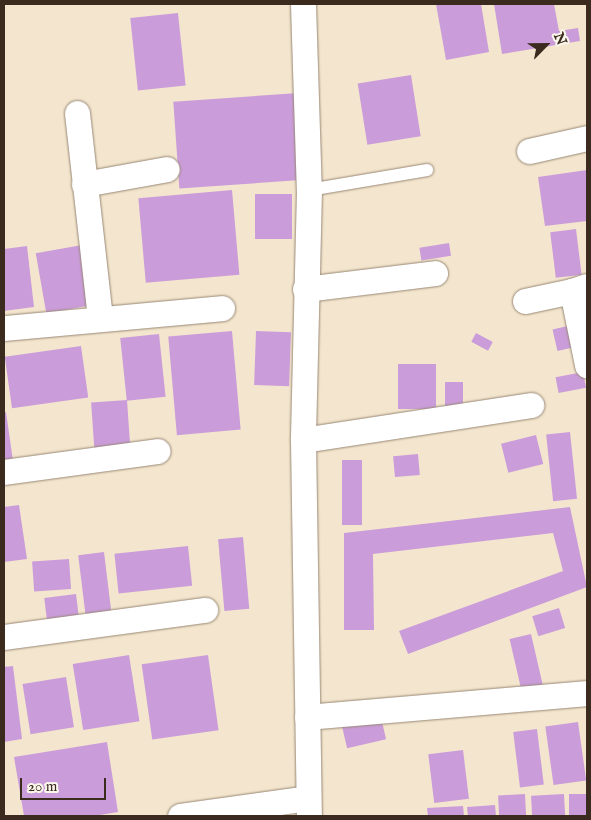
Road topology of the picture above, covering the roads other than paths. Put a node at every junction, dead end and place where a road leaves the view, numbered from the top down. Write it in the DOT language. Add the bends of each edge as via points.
graph roads {
  1 [pos="303,4"];
  2 [pos="77,113"];
  3 [pos="587,138"];
  4 [pos="529,151"];
  5 [pos="167,169"];
  6 [pos="428,170"];
  7 [pos="84,184"];
  8 [pos="309,190"];
  9 [pos="435,273"];
  10 [pos="580,288"];
  11 [pos="305,289"];
  12 [pos="526,301"];
  13 [pos="222,308"];
  14 [pos="100,319"];
  15 [pos="4,328"];
  16 [pos="587,365"];
  17 [pos="531,405"];
  18 [pos="303,440"];
  19 [pos="158,451"];
  20 [pos="4,472"];
  21 [pos="205,610"];
  22 [pos="4,637"];
  23 [pos="587,693"];
  24 [pos="307,717"];
  25 [pos="308,807"];
  26 [pos="180,816"];
  1 -- 8 [label="street"];
  2 -- 7 [label="street"];
  3 -- 4 [label="street"];
  5 -- 7 [label="street"];
  6 -- 8 [label="lane"];
  7 -- 14 [label="street"];
  8 -- 11 [label="street"];
  9 -- 11 [label="street"];
  10 -- 12 [label="street"];
  10 -- 16 [label="street"];
  11 -- 18 [label="street"];
  13 -- 14 [label="street"];
  14 -- 15 [label="street"];
  17 -- 18 [label="street"];
  18 -- 24 [label="street"];
  19 -- 20 [label="street"];
  21 -- 22 [label="street"];
  23 -- 24 [label="street"];
  24 -- 25 [label="street"];
  25 -- 26 [label="street"];
}
